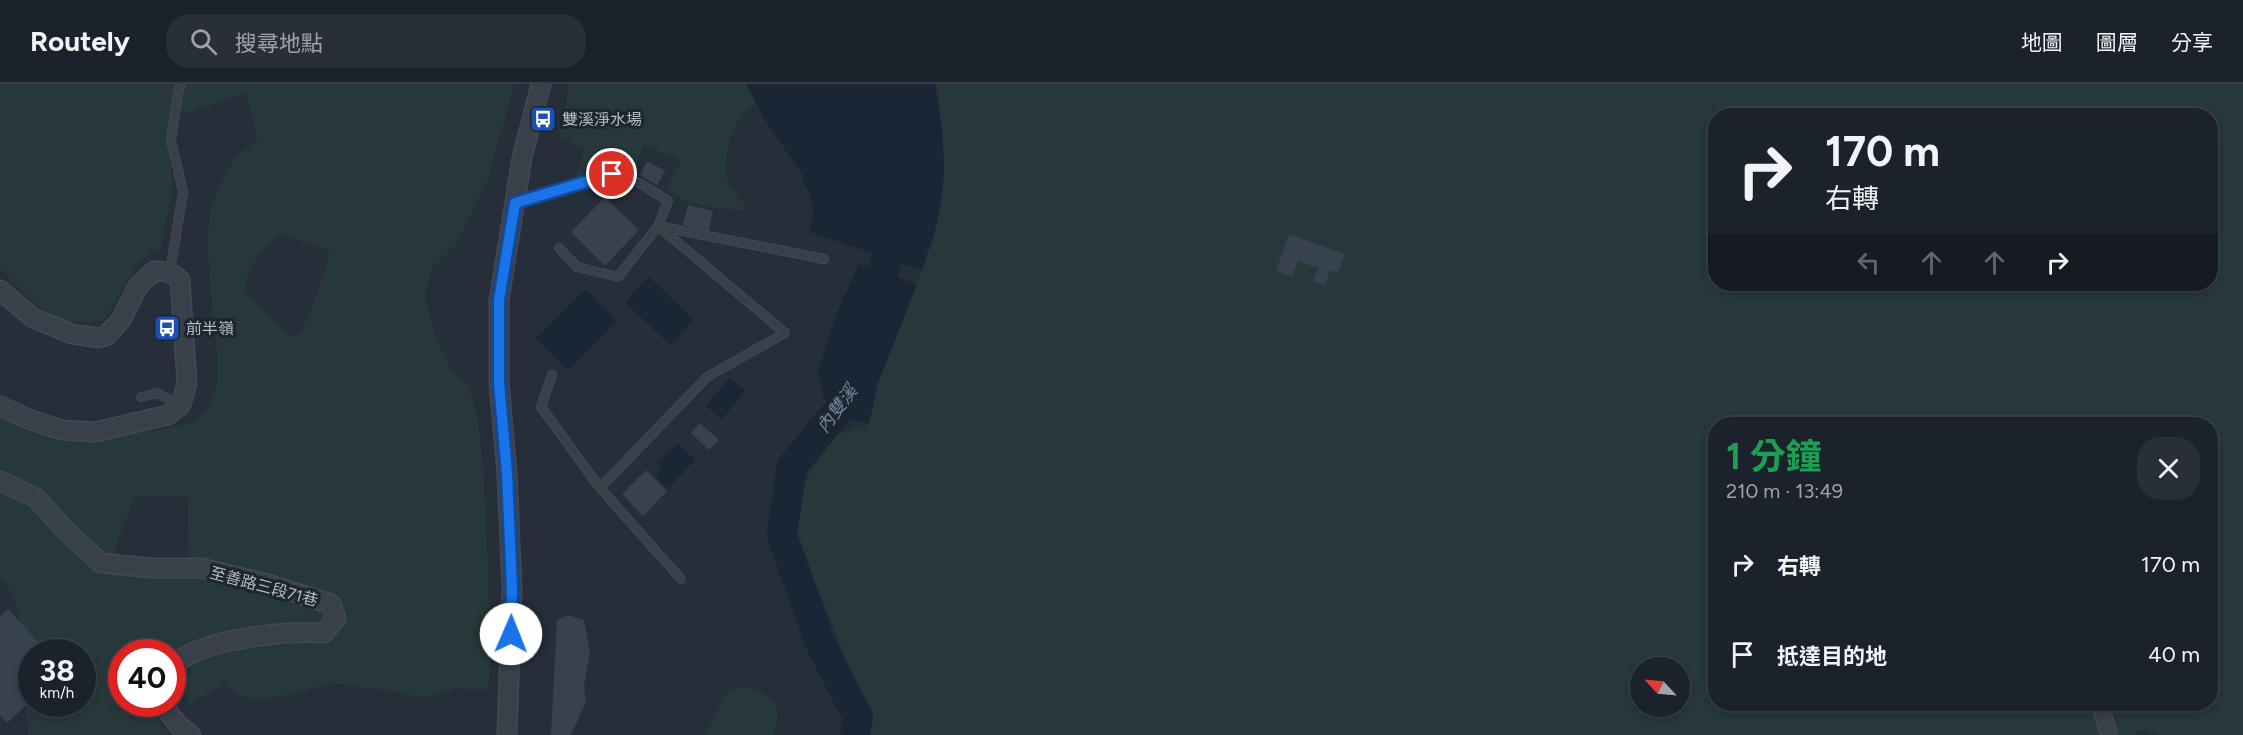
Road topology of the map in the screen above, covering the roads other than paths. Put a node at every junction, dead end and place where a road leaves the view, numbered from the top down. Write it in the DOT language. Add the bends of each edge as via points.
graph roads {
  1 [pos="181,84"];
  2 [pos="541,84"];
  3 [pos="515,203"];
  4 [pos="658,226"];
  5 [pos="559,248"];
  6 [pos="824,259"];
  7 [pos="169,273"];
  8 [pos="0,290"];
  9 [pos="552,375"];
  10 [pos="141,397"];
  11 [pos="182,405"];
  12 [pos="0,406"];
  13 [pos="0,481"];
  14 [pos="600,488"];
  15 [pos="681,579"];
  16 [pos="186,657"];
  17 [pos="2100,711"];
  18 [pos="172,717"];
  19 [pos="190,735"];
  20 [pos="507,735"];
  21 [pos="2109,735"];
  1 -- 7 [label="lane" via="171,140 183,192"];
  2 -- 3 [label="street"];
  3 -- 4 [label="lane" via="612,174 641,184 668,201"];
  3 -- 20 [label="street" via="499,300 499,383 512,589"];
  4 -- 5 [label="lane" via="618,277 577,267"];
  4 -- 6 [label="lane"];
  4 -- 14 [label="lane" via="785,333 707,377"];
  7 -- 8 [label="street" via="154,271 138,286 121,320 106,336 98,338 72,334 33,318"];
  7 -- 11 [label="street" via="180,280 187,383"];
  9 -- 14 [label="lane" via="541,407"];
  10 -- 11 [label="lane" via="157,393"];
  11 -- 12 [label="street" via="168,416 95,432 62,430"];
  13 -- 16 [label="street, 至善路三段71巷" via="36,498 101,563 201,568 331,604 336,618 324,633 260,635 220,643"];
  14 -- 15 [label="lane"];
  17 -- 21 [label="street"];
  18 -- 19 [label="street"];
}
